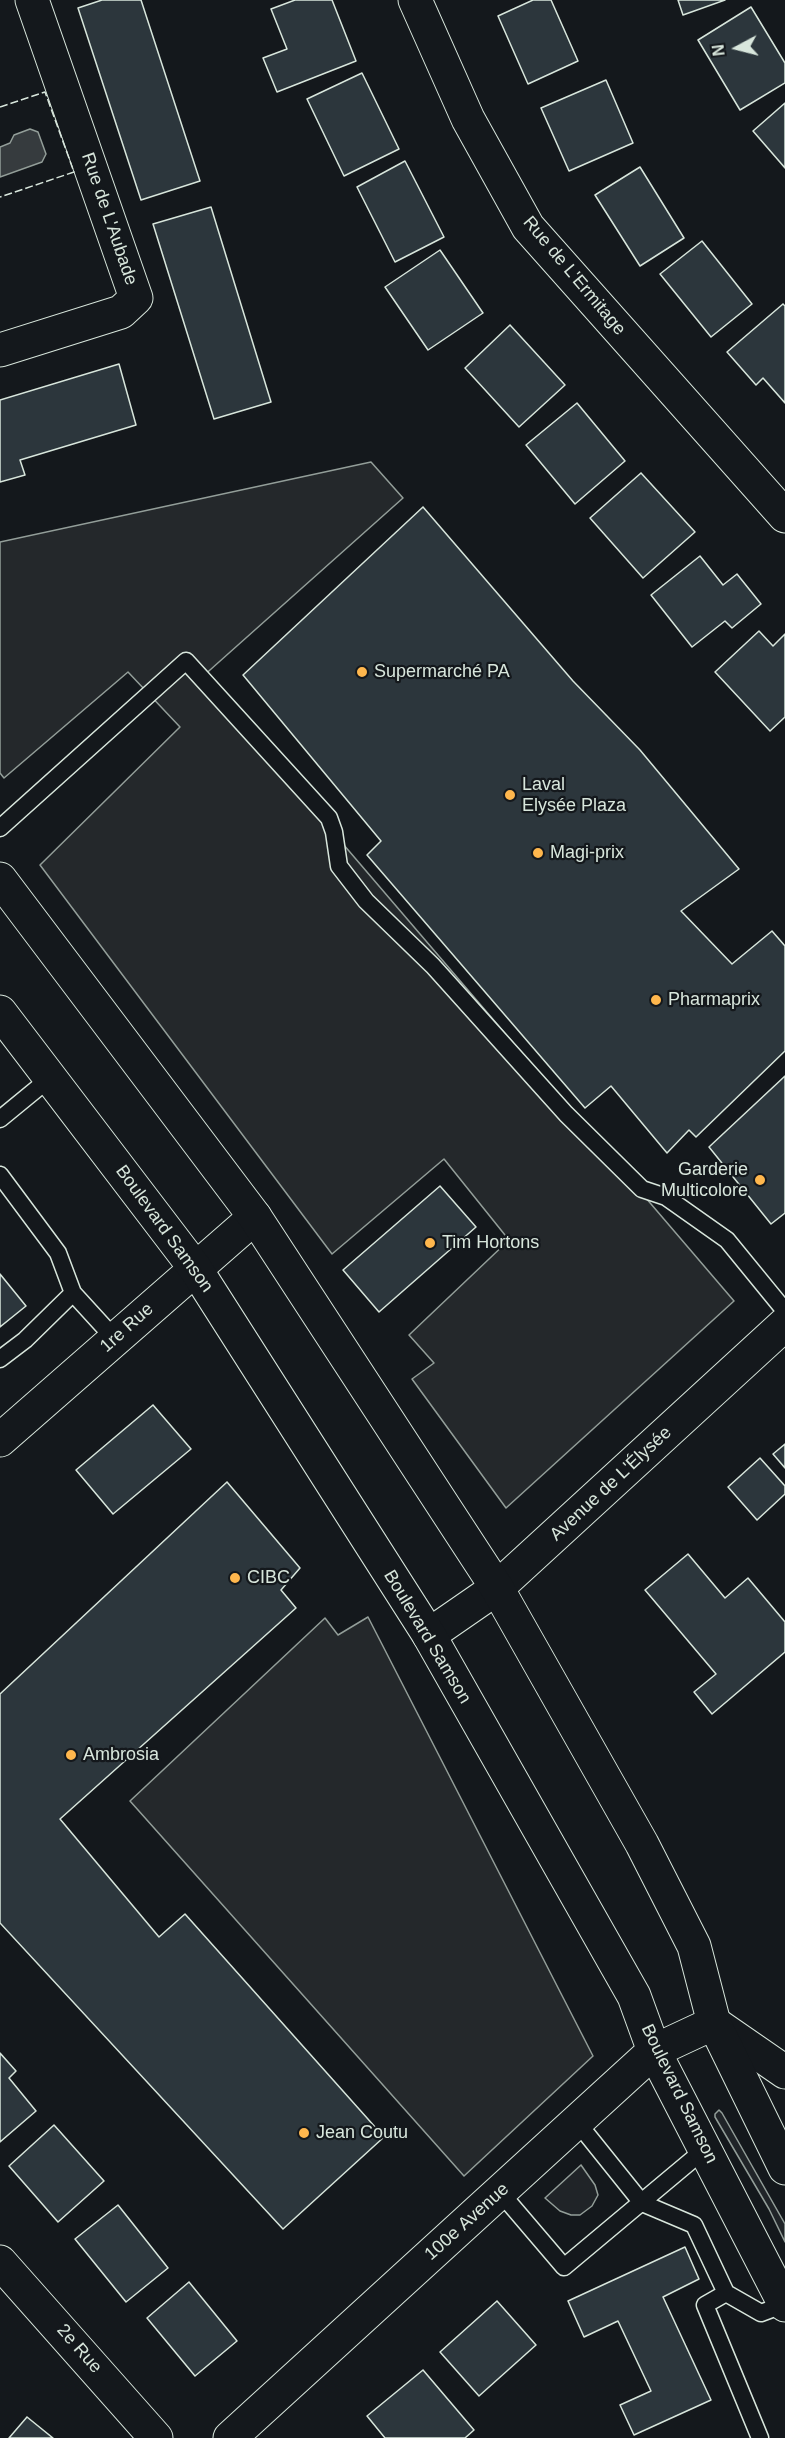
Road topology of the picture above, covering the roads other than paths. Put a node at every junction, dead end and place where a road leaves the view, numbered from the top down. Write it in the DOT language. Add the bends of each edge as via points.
graph roads {
  1 [pos="32,0"];
  2 [pos="416,0"];
  3 [pos="0,350"];
  4 [pos="785,516"];
  5 [pos="0,828"];
  6 [pos="0,879"];
  7 [pos="0,1012"];
  8 [pos="50,1078"];
  9 [pos="0,1119"];
  10 [pos="0,1174"];
  11 [pos="255,1217"];
  12 [pos="195,1268"];
  13 [pos="73,1293"];
  14 [pos="785,1311"];
  15 [pos="785,1324"];
  16 [pos="115,1339"];
  17 [pos="0,1359"];
  18 [pos="0,1440"];
  19 [pos="497,1588"];
  20 [pos="429,1635"];
  21 [pos="714,2023"];
  22 [pos="654,2051"];
  23 [pos="785,2072"];
  24 [pos="577,2122"];
  25 [pos="705,2150"];
  26 [pos="785,2168"];
  27 [pos="500,2192"];
  28 [pos="642,2203"];
  29 [pos="0,2262"];
  30 [pos="726,2293"];
  31 [pos="785,2304"];
  32 [pos="156,2438"];
  33 [pos="230,2438"];
  34 [pos="760,2438"];
  1 -- 3 [label="street, Rue de L'Aubade" via="136,298 121,312"];
  2 -- 4 [label="street, Rue de L'Ermitage" via="468,119 528,227"];
  5 -- 14 [label="lane" via="186,661 329,818 339,866 366,900 433,966 566,1114 642,1189 666,1197 727,1240"];
  6 -- 11 [label="street"];
  7 -- 8 [label="street, Boulevard Samson"];
  8 -- 9 [label="lane"];
  8 -- 12 [label="street, Boulevard Samson"];
  10 -- 13 [label="lane" via="58,1253"];
  11 -- 12 [label="street, 1re Rue"];
  11 -- 19 [label="street"];
  12 -- 16 [label="street, 1re Rue"];
  12 -- 20 [label="street, Boulevard Samson"];
  13 -- 16 [label="lane"];
  13 -- 17 [label="lane"];
  15 -- 19 [label="street, Avenue de L'Élysée"];
  16 -- 18 [label="street, 1re Rue"];
  19 -- 20 [label="street, Avenue de L'Élysée"];
  19 -- 21 [label="street" via="642,1844 694,1947"];
  20 -- 22 [label="street, Boulevard Samson" via="634,1996"];
  21 -- 22 [label="street, 100e Avenue"];
  21 -- 23 [label="street"];
  21 -- 26 [label="street"];
  22 -- 24 [label="street, 100e Avenue"];
  22 -- 25 [label="street, Boulevard Samson"];
  24 -- 27 [label="street, 100e Avenue"];
  24 -- 28 [label="lane"];
  25 -- 28 [label="lane"];
  25 -- 31 [label="street, Boulevard Samson"];
  27 -- 28 [label="lane" via="564,2268"];
  27 -- 33 [label="street, 100e Avenue"];
  28 -- 30 [label="lane" via="694,2225"];
  29 -- 32 [label="street, 2e Rue"];
  30 -- 31 [label="lane" via="761,2313"];
  30 -- 34 [label="lane" via="705,2305"];
}
